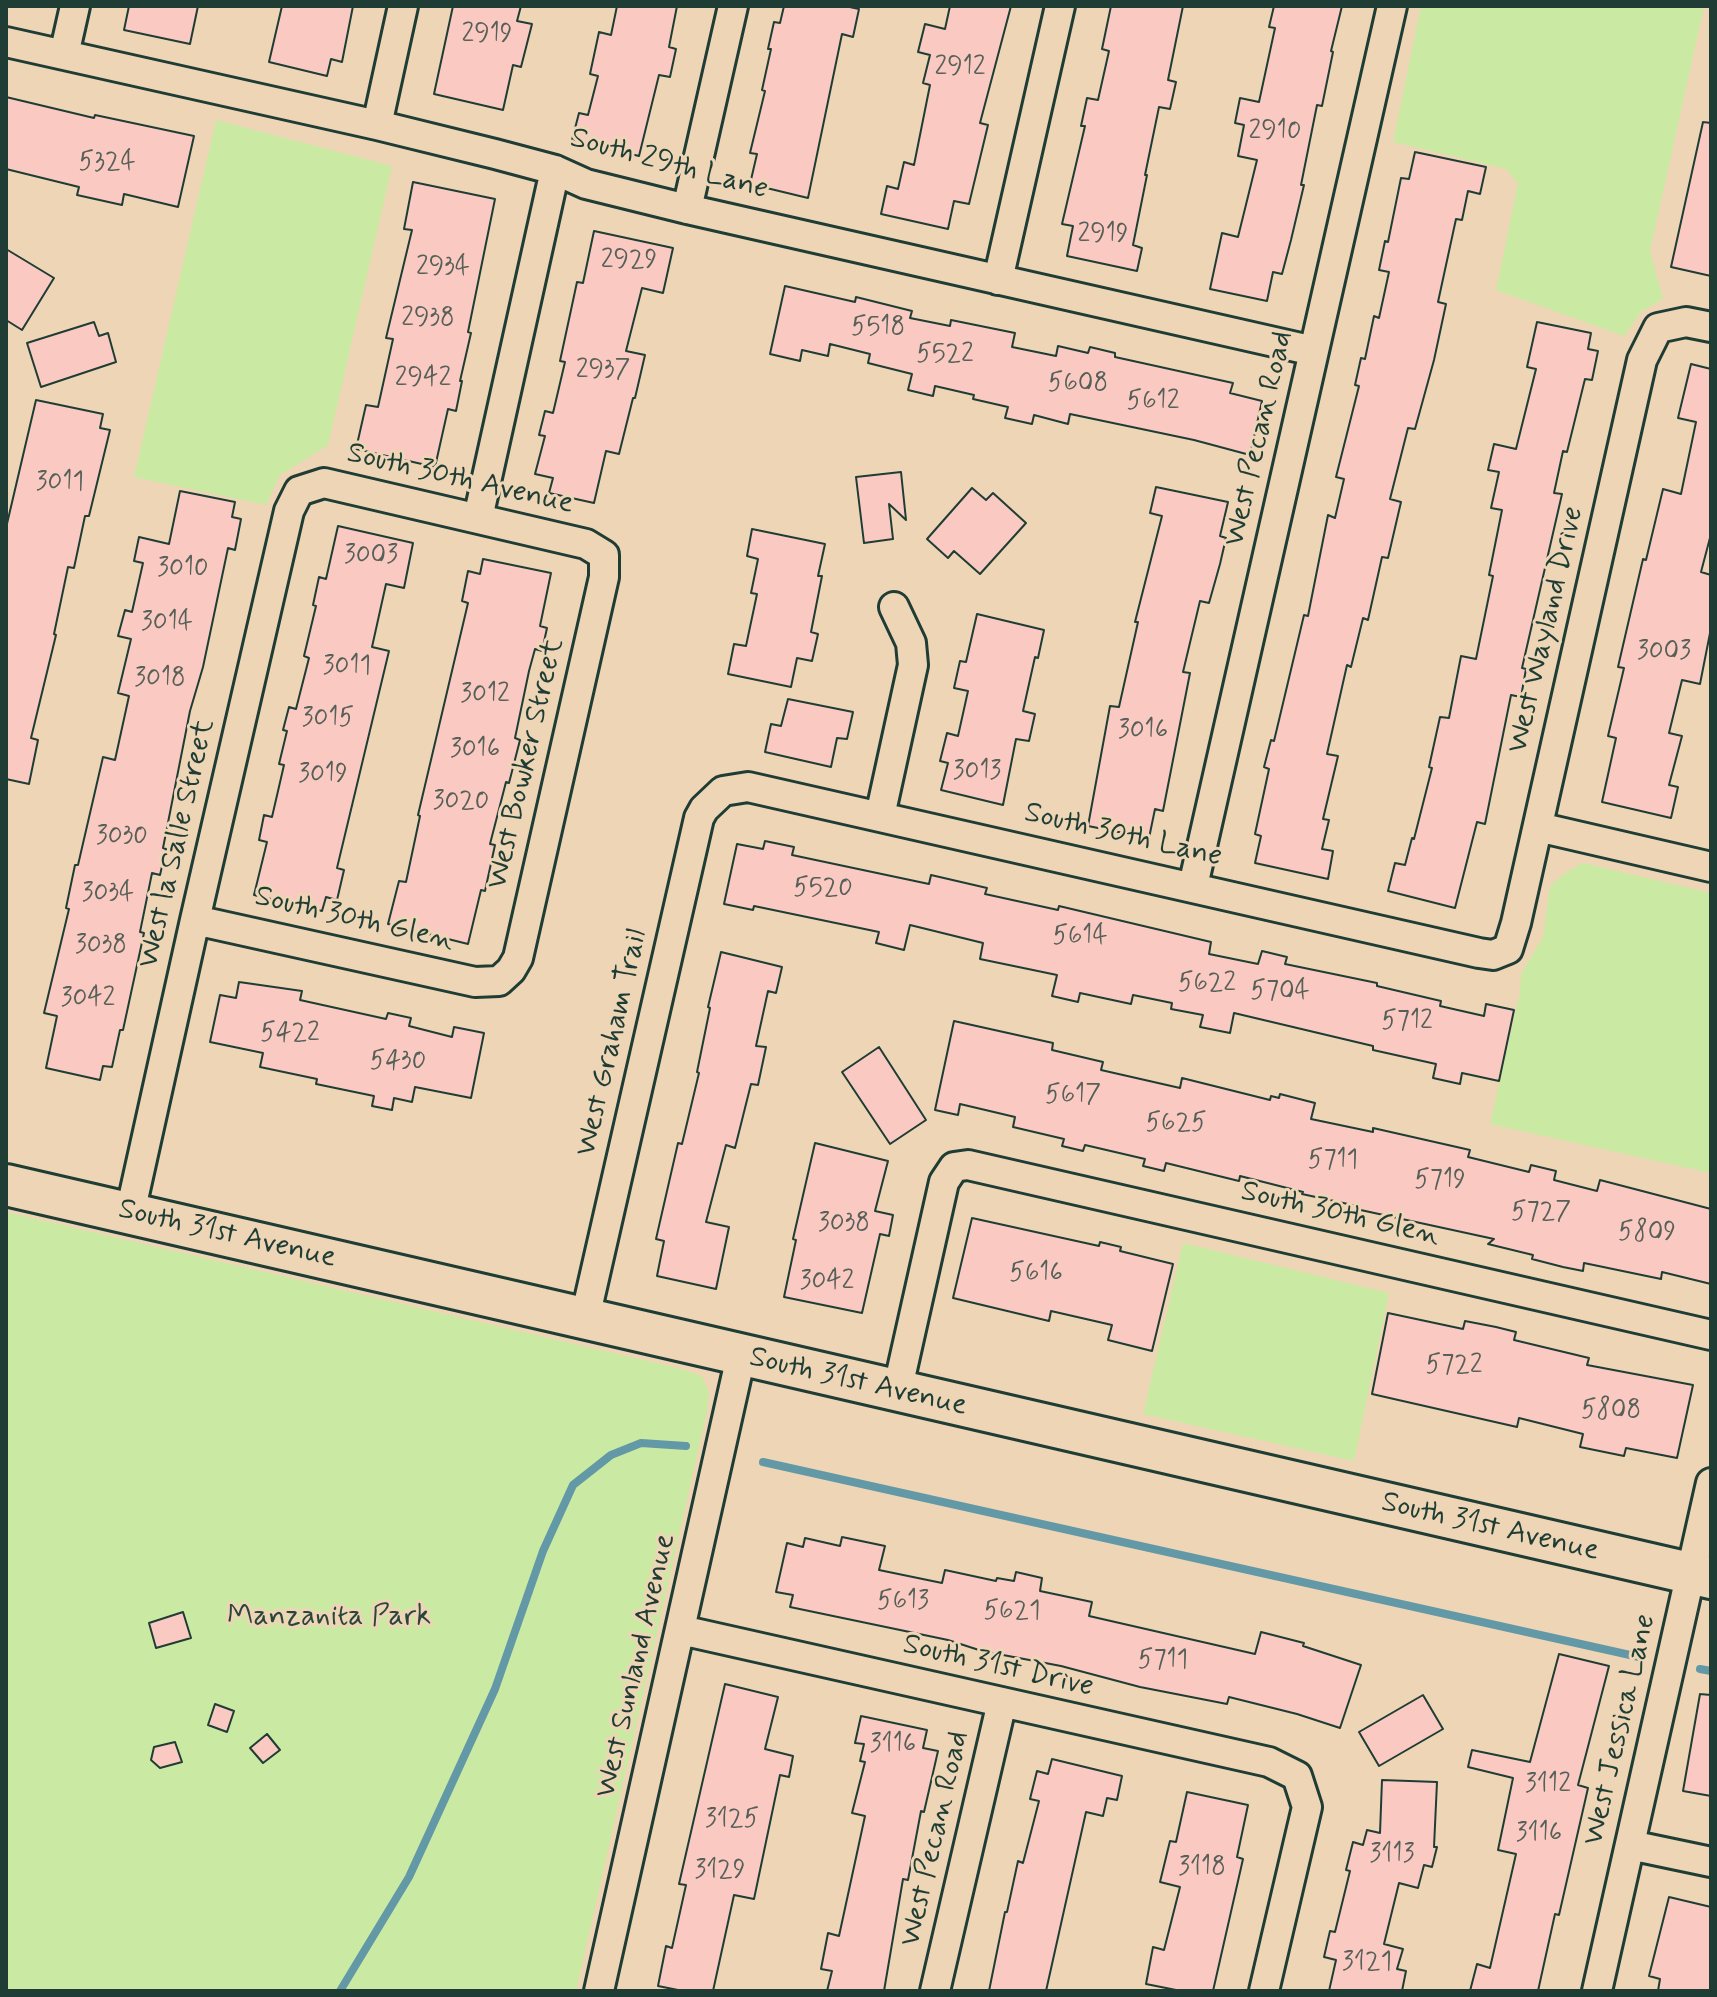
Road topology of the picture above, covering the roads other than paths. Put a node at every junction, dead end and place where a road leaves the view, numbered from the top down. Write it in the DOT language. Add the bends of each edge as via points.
graph roads {
  1 [pos="75,6"];
  2 [pos="403,6"];
  3 [pos="733,6"];
  4 [pos="1060,6"];
  5 [pos="1392,6"];
  6 [pos="6,42"];
  7 [pos="64,55"];
  8 [pos="377,125"];
  9 [pos="555,170"];
  10 [pos="687,209"];
  11 [pos="998,280"];
  12 [pos="1711,327"];
  13 [pos="1314,351"];
  14 [pos="299,491"];
  15 [pos="478,518"];
  16 [pos="604,555"];
  17 [pos="894,607"];
  18 [pos="723,791"];
  19 [pos="880,816"];
  20 [pos="1538,827"];
  21 [pos="1711,867"];
  22 [pos="1193,886"];
  23 [pos="195,920"];
  24 [pos="1508,949"];
  25 [pos="499,981"];
  26 [pos="6,1185"];
  27 [pos="130,1213"];
  28 [pos="585,1318"];
  29 [pos="1711,1335"];
  30 [pos="741,1356"];
  31 [pos="897,1392"];
  32 [pos="1711,1483"];
  33 [pos="1701,1576"];
  34 [pos="681,1630"];
  35 [pos="1002,1702"];
  36 [pos="1630,1845"];
  37 [pos="1711,1862"];
  38 [pos="599,1991"];
  39 [pos="935,1991"];
  40 [pos="1264,1991"];
  41 [pos="1597,1991"];
  1 -- 7 [label="street"];
  2 -- 8 [label="street"];
  3 -- 10 [label="street"];
  4 -- 11 [label="street"];
  5 -- 13 [label="street, West Pecan Road"];
  6 -- 7 [label="street, South 29th Lane"];
  7 -- 8 [label="street, South 29th Lane"];
  8 -- 9 [label="street, South 29th Lane"];
  9 -- 10 [label="street, South 29th Lane" via="586,184"];
  9 -- 15 [label="street"];
  10 -- 11 [label="street, South 29th Lane"];
  11 -- 13 [label="street, South 29th Lane"];
  12 -- 20 [label="street, West Wayland Drive" via="1686,322 1658,328 1642,360"];
  13 -- 22 [label="street, West Pecan Road"];
  14 -- 15 [label="street, South 30th Avenue" via="324,483"];
  14 -- 23 [label="street, West la Salle Street" via="289,511"];
  15 -- 16 [label="street, South 30th Avenue" via="586,544"];
  16 -- 25 [label="street, West Bowker Street" via="604,577 518,958"];
  17 -- 19 [label="street" via="911,643 913,665"];
  18 -- 19 [label="street, South 30th Lane" via="748,787"];
  18 -- 28 [label="street, West Graham Trail" via="699,818"];
  19 -- 22 [label="street, South 30th Lane"];
  20 -- 21 [label="street"];
  20 -- 24 [label="street, West Wayland Drive"];
  22 -- 24 [label="street, South 30th Lane" via="1479,953"];
  23 -- 25 [label="street, South 30th Glen" via="475,982"];
  23 -- 27 [label="street, West la Salle Street"];
  26 -- 27 [label="street, South 31st Avenue"];
  27 -- 28 [label="street, South 31st Avenue"];
  28 -- 30 [label="street, South 31st Avenue"];
  29 -- 31 [label="street, South 30th Glen" via="968,1165 954,1167 944,1182"];
  30 -- 31 [label="street, South 31st Avenue"];
  30 -- 34 [label="street, West Sunland Avenue"];
  31 -- 33 [label="street, South 31st Avenue"];
  32 -- 33 [label="street, West Jessica Lane"];
  33 -- 36 [label="street, West Jessica Lane"];
  34 -- 35 [label="street, South 31st Drive"];
  34 -- 38 [label="street, West Sunland Avenue"];
  35 -- 39 [label="street, West Pecan Road"];
  35 -- 40 [label="street, South 31st Drive" via="1269,1762 1297,1776 1307,1807"];
  36 -- 37 [label="street"];
  36 -- 41 [label="street, West Jessica Lane"];
}
